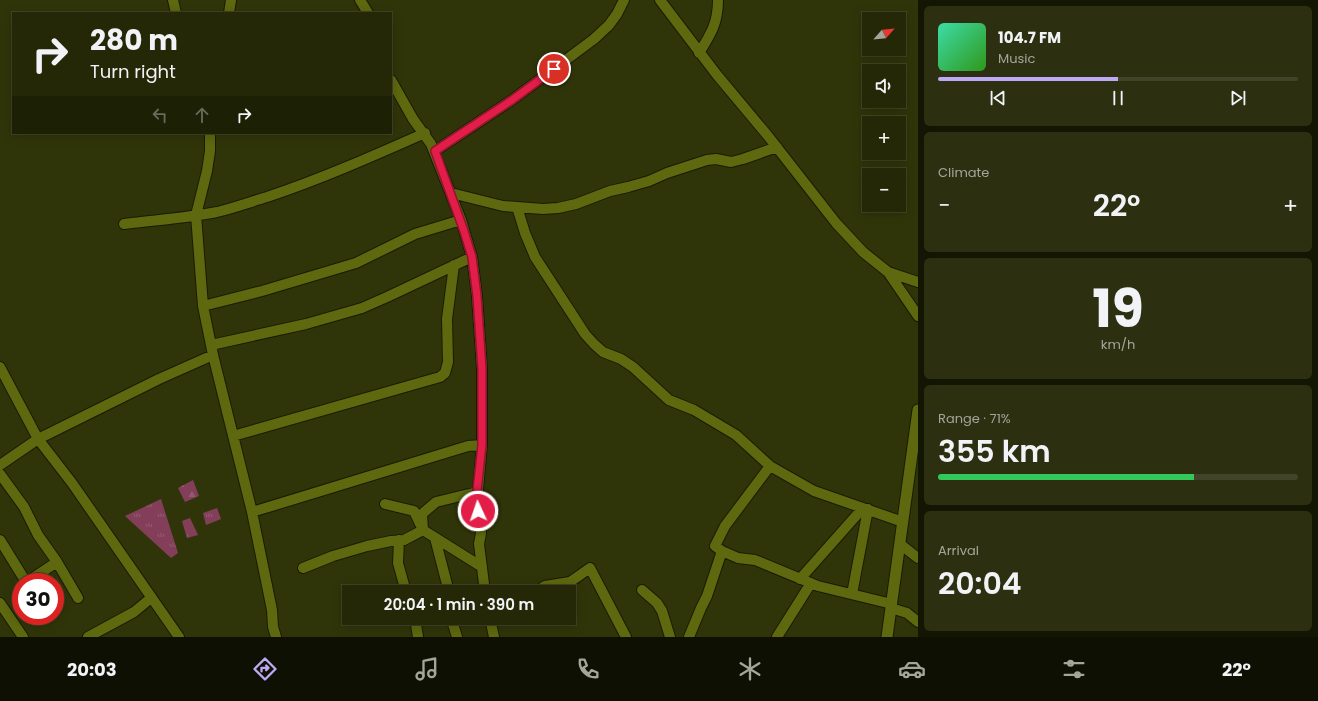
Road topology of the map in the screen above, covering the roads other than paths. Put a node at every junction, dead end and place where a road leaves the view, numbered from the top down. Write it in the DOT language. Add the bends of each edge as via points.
graph roads {
  1 [pos="173,0"];
  2 [pos="231,0"];
  3 [pos="360,0"];
  4 [pos="624,0"];
  5 [pos="660,0"];
  6 [pos="718,0"];
  7 [pos="176,12"];
  8 [pos="228,12"];
  9 [pos="367,12"];
  10 [pos="699,52"];
  11 [pos="392,82"];
  12 [pos="425,133"];
  13 [pos="210,134"];
  14 [pos="777,147"];
  15 [pos="435,151"];
  16 [pos="451,193"];
  17 [pos="517,207"];
  18 [pos="196,216"];
  19 [pos="461,220"];
  20 [pos="124,224"];
  21 [pos="472,257"];
  22 [pos="454,265"];
  23 [pos="888,272"];
  24 [pos="918,282"];
  25 [pos="203,306"];
  26 [pos="918,316"];
  27 [pos="212,350"];
  28 [pos="0,367"];
  29 [pos="918,414"];
  30 [pos="234,436"];
  31 [pos="38,439"];
  32 [pos="482,445"];
  33 [pos="0,465"];
  34 [pos="770,466"];
  35 [pos="0,474"];
  36 [pos="477,492"];
  37 [pos="385,504"];
  38 [pos="865,509"];
  39 [pos="252,512"];
  40 [pos="903,522"];
  41 [pos="423,530"];
  42 [pos="435,538"];
  43 [pos="0,540"];
  44 [pos="399,540"];
  45 [pos="900,544"];
  46 [pos="722,551"];
  47 [pos="918,558"];
  48 [pos="57,562"];
  49 [pos="482,567"];
  50 [pos="303,568"];
  51 [pos="20,573"];
  52 [pos="40,573"];
  53 [pos="800,579"];
  54 [pos="811,583"];
  55 [pos="404,585"];
  56 [pos="447,585"];
  57 [pos="484,585"];
  58 [pos="551,585"];
  59 [pos="642,590"];
  60 [pos="852,594"];
  61 [pos="78,598"];
  62 [pos="151,598"];
  63 [pos="0,603"];
  64 [pos="891,606"];
  65 [pos="918,622"];
  66 [pos="416,625"];
  67 [pos="453,625"];
  68 [pos="493,625"];
  69 [pos="23,637"];
  70 [pos="88,637"];
  71 [pos="179,637"];
  72 [pos="276,637"];
  73 [pos="418,637"];
  74 [pos="457,637"];
  75 [pos="494,637"];
  76 [pos="626,637"];
  77 [pos="670,637"];
  78 [pos="689,637"];
  79 [pos="777,637"];
  80 [pos="887,637"];
  1 -- 7 [label="street"];
  2 -- 8 [label="street"];
  3 -- 9 [label="street"];
  4 -- 15 [label="street" via="617,14 594,39 512,100"];
  5 -- 10 [label="street"];
  6 -- 10 [label="street" via="716,22"];
  10 -- 14 [label="street"];
  11 -- 12 [label="street"];
  12 -- 15 [label="street"];
  12 -- 18 [label="street" via="356,164 287,190 218,212"];
  13 -- 18 [label="street" via="207,171"];
  14 -- 17 [label="street" via="744,160 707,160 576,204 543,209"];
  14 -- 23 [label="street" via="836,223 863,252"];
  15 -- 16 [label="street"];
  16 -- 17 [label="street"];
  16 -- 19 [label="street"];
  17 -- 34 [label="street" via="535,257 594,344 602,352 627,362 669,400 694,410 736,435"];
  18 -- 20 [label="street"];
  18 -- 25 [label="street"];
  19 -- 21 [label="street"];
  19 -- 25 [label="street" via="415,234 356,263"];
  21 -- 22 [label="street"];
  21 -- 32 [label="street" via="482,369"];
  22 -- 27 [label="street" via="362,308"];
  22 -- 30 [label="street" via="447,319 448,362 445,373 440,377"];
  23 -- 24 [label="street"];
  23 -- 26 [label="street"];
  25 -- 27 [label="street"];
  27 -- 30 [label="street"];
  27 -- 31 [label="street"];
  28 -- 31 [label="street"];
  29 -- 40 [label="street"];
  30 -- 39 [label="street"];
  31 -- 33 [label="street"];
  31 -- 62 [label="street" via="72,483"];
  32 -- 36 [label="street"];
  32 -- 39 [label="street" via="468,446"];
  34 -- 38 [label="street" via="814,491"];
  34 -- 46 [label="street" via="725,526 715,546"];
  35 -- 48 [label="street" via="24,507 38,535"];
  36 -- 41 [label="street" via="436,502 422,514"];
  36 -- 49 [label="street"];
  37 -- 41 [label="street" via="414,511"];
  38 -- 40 [label="street"];
  38 -- 53 [label="street"];
  38 -- 60 [label="street"];
  39 -- 72 [label="street"];
  40 -- 45 [label="street"];
  41 -- 42 [label="street"];
  41 -- 44 [label="street"];
  42 -- 49 [label="street"];
  42 -- 56 [label="street"];
  43 -- 51 [label="street"];
  44 -- 50 [label="street" via="367,546"];
  44 -- 55 [label="street" via="398,563"];
  45 -- 47 [label="street"];
  45 -- 64 [label="street"];
  46 -- 53 [label="street" via="738,558 755,560"];
  46 -- 78 [label="street" via="707,596"];
  48 -- 52 [label="street"];
  48 -- 61 [label="street"];
  49 -- 57 [label="street"];
  53 -- 54 [label="street"];
  54 -- 60 [label="street"];
  54 -- 79 [label="street"];
  58 -- 76 [label="street" via="570,582 590,568"];
  59 -- 77 [label="street" via="662,611"];
  60 -- 64 [label="street"];
  62 -- 70 [label="street" via="134,612"];
  62 -- 71 [label="street"];
  63 -- 69 [label="street"];
  64 -- 65 [label="street" via="907,613"];
  64 -- 80 [label="street"];
  66 -- 73 [label="street"];
  67 -- 74 [label="street"];
  68 -- 75 [label="street"];
}
